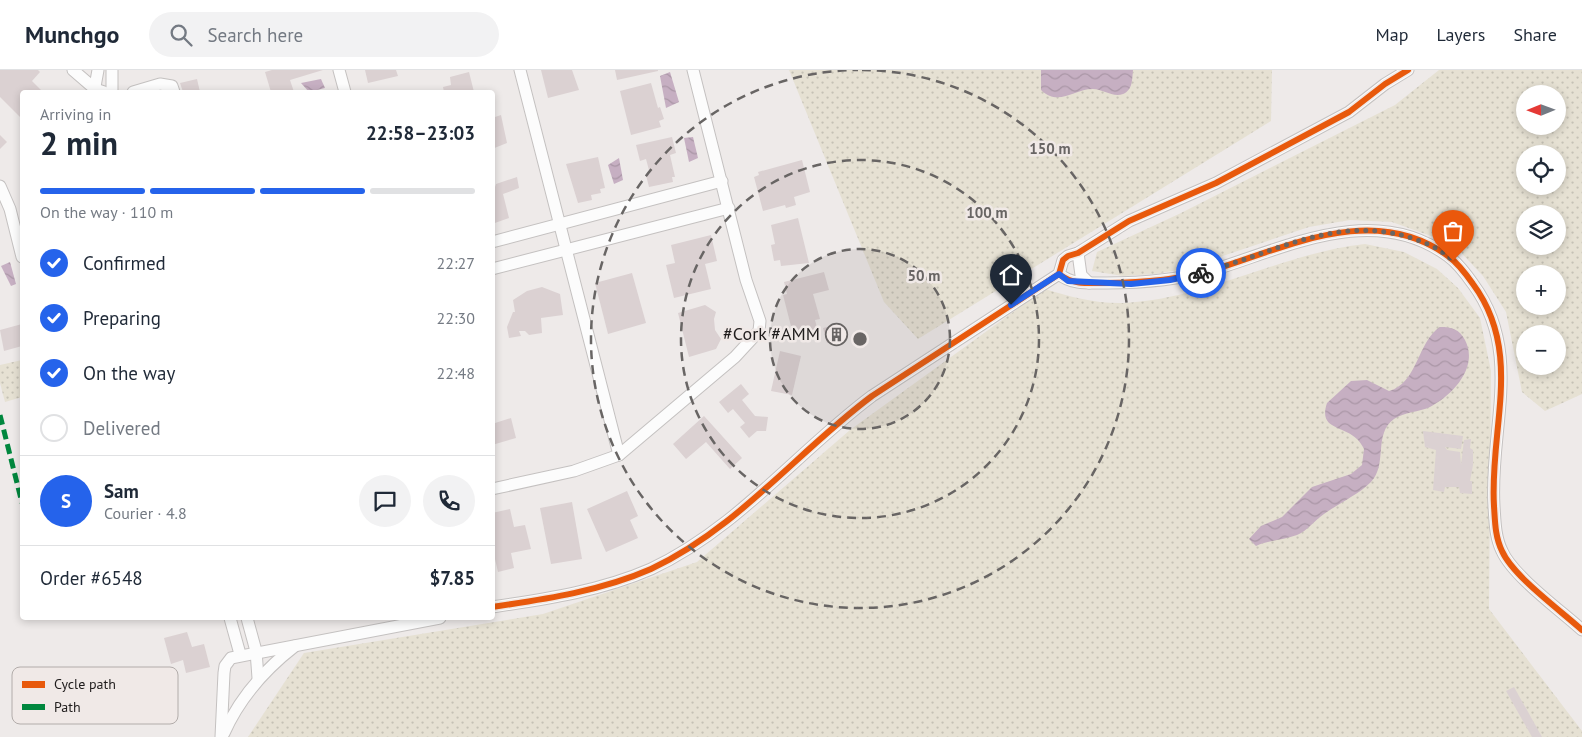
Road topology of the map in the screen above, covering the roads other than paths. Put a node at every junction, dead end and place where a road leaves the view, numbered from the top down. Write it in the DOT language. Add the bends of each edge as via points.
graph roads {
  1 [pos="73,70"];
  2 [pos="98,70"];
  3 [pos="112,70"];
  4 [pos="339,70"];
  5 [pos="520,70"];
  6 [pos="693,70"];
  7 [pos="1408,70"];
  8 [pos="97,90"];
  9 [pos="98,90"];
  10 [pos="112,90"];
  11 [pos="141,90"];
  12 [pos="173,90"];
  13 [pos="344,90"];
  14 [pos="722,181"];
  15 [pos="0,186"];
  16 [pos="729,208"];
  17 [pos="560,224"];
  18 [pos="495,241"];
  19 [pos="20,249"];
  20 [pos="566,250"];
  21 [pos="1078,252"];
  22 [pos="495,268"];
  23 [pos="1059,274"];
  24 [pos="1089,283"];
  25 [pos="619,456"];
  26 [pos="495,488"];
  27 [pos="495,607"];
  28 [pos="231,620"];
  29 [pos="247,620"];
  30 [pos="429,620"];
  31 [pos="1582,630"];
  32 [pos="296,645"];
  33 [pos="256,651"];
  34 [pos="240,654"];
  35 [pos="258,678"];
  36 [pos="222,737"];
  1 -- 8 [label="street"];
  2 -- 9 [label="street"];
  3 -- 10 [label="street"];
  4 -- 13 [label="street"];
  5 -- 17 [label="street"];
  6 -- 14 [label="street"];
  7 -- 21 [label="street" via="1349,112 1223,179 1129,221"];
  11 -- 12 [label="street" via="165,84"];
  14 -- 16 [label="street"];
  14 -- 17 [label="street"];
  15 -- 19 [label="street" via="10,209"];
  16 -- 20 [label="street"];
  16 -- 25 [label="street" via="746,280 760,321 759,331 734,357"];
  17 -- 18 [label="street"];
  17 -- 20 [label="street"];
  20 -- 22 [label="street"];
  20 -- 25 [label="street"];
  21 -- 23 [label="street" via="1063,260"];
  21 -- 24 [label="street" via="1081,275"];
  23 -- 24 [label="street" via="1068,281"];
  23 -- 27 [label="street" via="872,396 723,525 668,560 602,587"];
  24 -- 31 [label="street" via="1138,284 1190,276 1312,236 1345,230 1402,235 1448,256 1486,303 1499,344 1502,376 1494,495 1495,527 1501,550 1518,572"];
  25 -- 26 [label="street" via="574,471"];
  28 -- 34 [label="street"];
  29 -- 33 [label="street"];
  30 -- 32 [label="street"];
  32 -- 33 [label="street"];
  32 -- 35 [label="street"];
  33 -- 34 [label="street"];
  33 -- 35 [label="street"];
  34 -- 36 [label="street" via="225,666"];
  35 -- 36 [label="street" via="235,710"];
}
